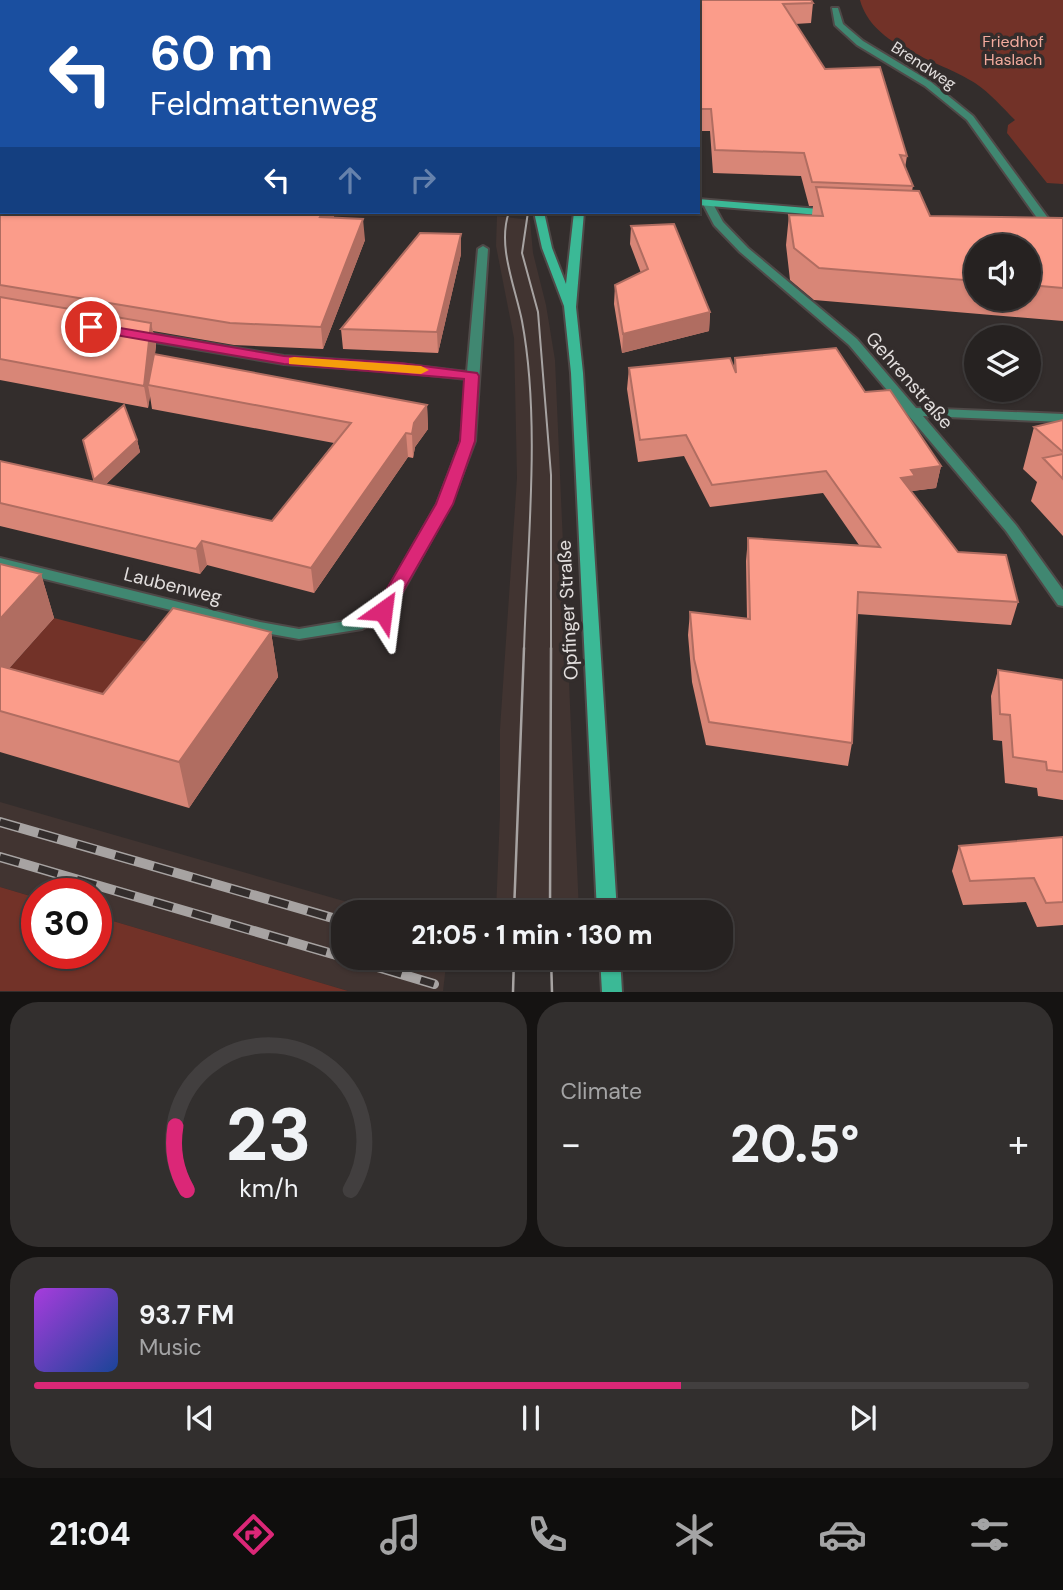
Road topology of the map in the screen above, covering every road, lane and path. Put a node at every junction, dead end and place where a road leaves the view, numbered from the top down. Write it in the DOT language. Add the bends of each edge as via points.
graph roads {
  1 [pos="835,10"];
  2 [pos="703,203"];
  3 [pos="539,214"];
  4 [pos="579,214"];
  5 [pos="848,214"];
  6 [pos="1031,220"];
  7 [pos="483,249"];
  8 [pos="570,307"];
  9 [pos="119,332"];
  10 [pos="472,376"];
  11 [pos="915,412"];
  12 [pos="1063,418"];
  13 [pos="0,563"];
  14 [pos="1063,601"];
  15 [pos="606,900"];
  16 [pos="611,970"];
  17 [pos="612,992"];
  1 -- 6 [label="street, Brendweg" via="839,25 860,43 928,84 970,118 1049,220"];
  2 -- 5 [label="street"];
  2 -- 11 [label="street, Gehrenstraße" via="744,250 853,342"];
  3 -- 8 [label="street, Opfinger Straße"];
  4 -- 8 [label="street, Opfinger Straße"];
  7 -- 10 [label="street, Laubenweg"];
  8 -- 15 [label="street, Opfinger Straße"];
  9 -- 10 [label="street" via="284,360"];
  10 -- 13 [label="street, Laubenweg" via="468,441 444,504 383,611 362,624 299,634"];
  11 -- 12 [label="street"];
  11 -- 14 [label="street, Gehrenstraße" via="1011,528"];
  16 -- 17 [label="street"];
}
